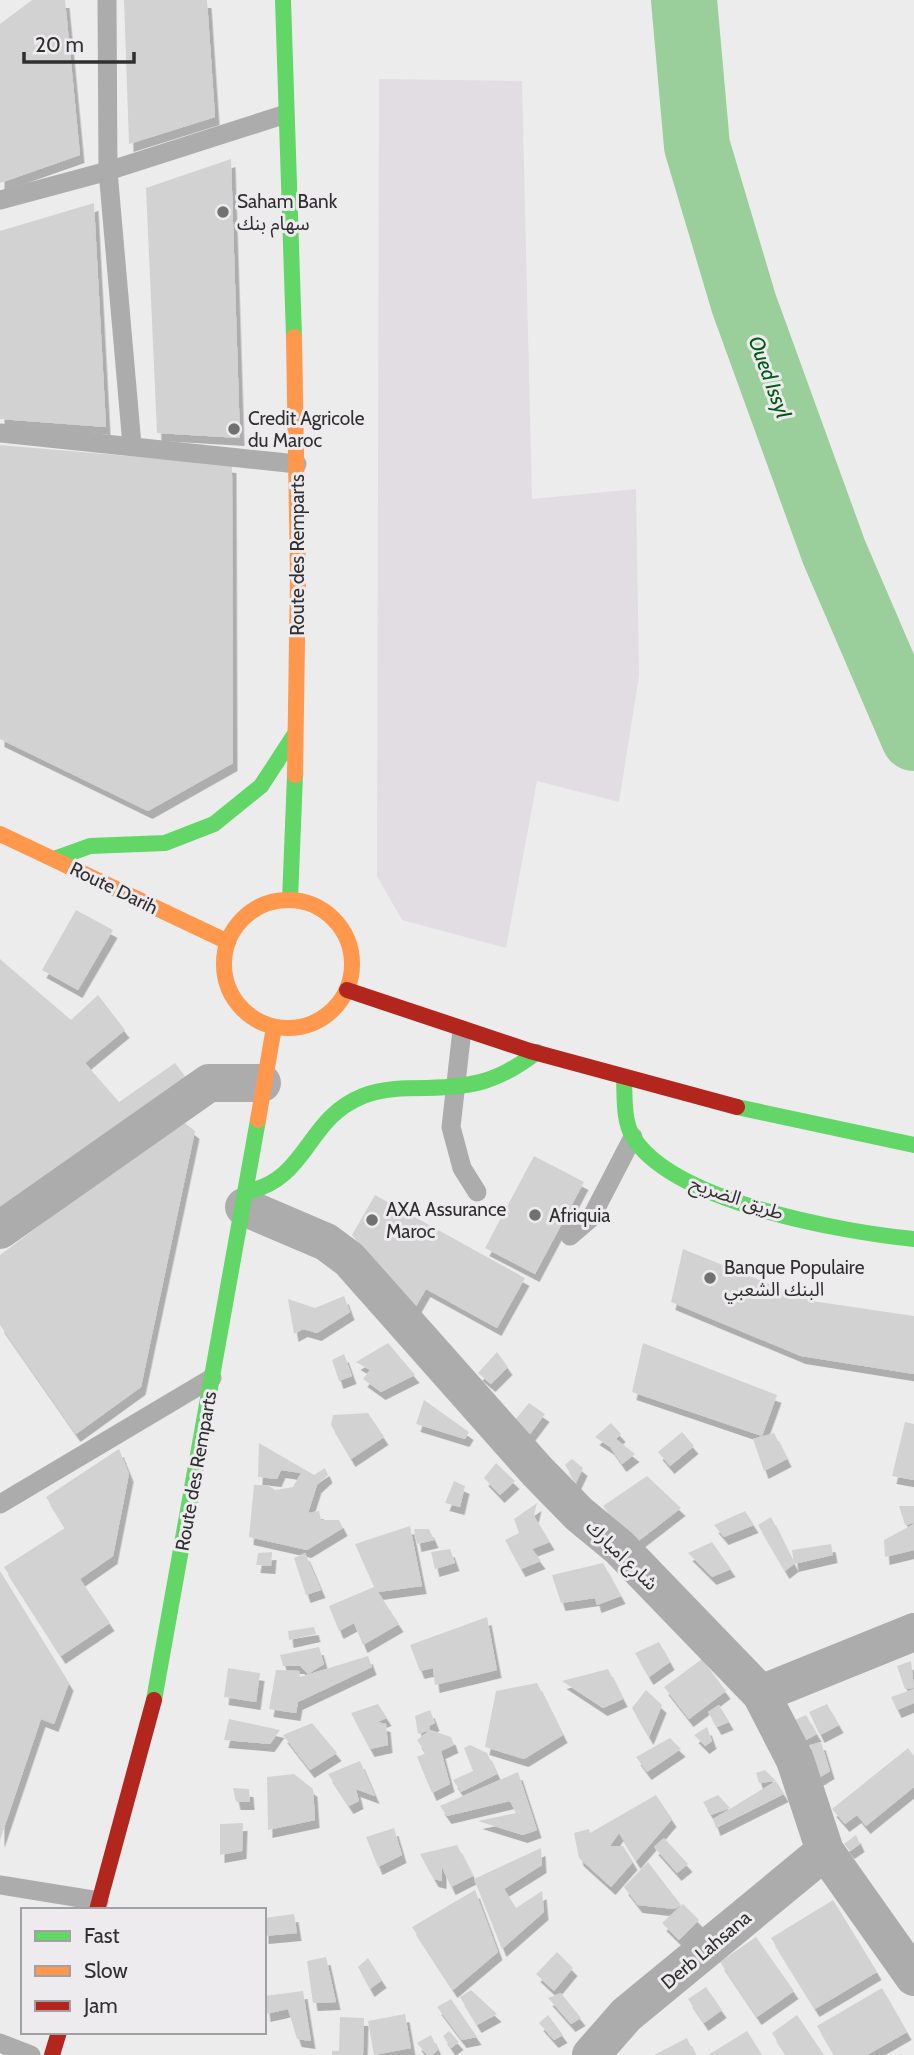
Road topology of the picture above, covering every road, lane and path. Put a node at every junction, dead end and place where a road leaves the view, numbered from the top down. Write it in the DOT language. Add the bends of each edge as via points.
graph roads {
  1 [pos="107,0"];
  2 [pos="283,0"];
  3 [pos="283,115"];
  4 [pos="108,171"];
  5 [pos="0,200"];
  6 [pos="0,433"];
  7 [pos="132,444"];
  8 [pos="297,464"];
  9 [pos="297,729"];
  10 [pos="0,834"];
  11 [pos="54,859"];
  12 [pos="290,900"];
  13 [pos="228,942"];
  14 [pos="347,990"];
  15 [pos="274,1027"];
  16 [pos="462,1030"];
  17 [pos="537,1052"];
  18 [pos="624,1079"];
  19 [pos="262,1083"];
  20 [pos="455,1087"];
  21 [pos="633,1137"];
  22 [pos="914,1145"];
  23 [pos="477,1192"];
  24 [pos="245,1199"];
  25 [pos="0,1230"];
  26 [pos="570,1236"];
  27 [pos="914,1239"];
  28 [pos="213,1377"];
  29 [pos="0,1504"];
  30 [pos="914,1632"];
  31 [pos="761,1694"];
  32 [pos="825,1851"];
  33 [pos="0,1885"];
  34 [pos="98,1905"];
  35 [pos="914,1977"];
  36 [pos="58,2034"];
  37 [pos="0,2043"];
  38 [pos="31,2055"];
  39 [pos="52,2055"];
  40 [pos="591,2055"];
  1 -- 4 [label="lane"];
  2 -- 3 [label="main road, Route des Remparts"];
  3 -- 4 [label="lane"];
  3 -- 8 [label="main road, Route des Remparts"];
  4 -- 5 [label="lane"];
  4 -- 7 [label="lane"];
  6 -- 7 [label="lane"];
  7 -- 8 [label="lane"];
  8 -- 9 [label="main road, Route des Remparts"];
  9 -- 11 [label="main road" via="270,778 221,820 174,842 88,846"];
  9 -- 12 [label="main road, Route des Remparts"];
  10 -- 11 [label="main road, Route Darih"];
  11 -- 13 [label="main road, Route Darih"];
  12 -- 13 [label="main road" via="259,906 235,927"];
  12 -- 14 [label="main road" via="324,910 347,938 352,973"];
  13 -- 15 [label="main road" via="225,978 232,994 257,1020"];
  14 -- 15 [label="main road" via="340,1003 317,1022"];
  14 -- 16 [label="main road"];
  15 -- 19 [label="main road, Route des Remparts"];
  16 -- 17 [label="main road"];
  16 -- 20 [label="lane"];
  17 -- 18 [label="main road"];
  17 -- 20 [label="main road" via="504,1078"];
  18 -- 21 [label="main road, طريق الضريح"];
  18 -- 22 [label="main road" via="816,1127"];
  19 -- 24 [label="main road, Route des Remparts"];
  19 -- 25 [label="street" via="208,1083"];
  20 -- 23 [label="lane" via="451,1127 462,1168"];
  20 -- 24 [label="main road" via="388,1091 343,1106 324,1120 293,1170"];
  21 -- 26 [label="lane" via="591,1218"];
  21 -- 27 [label="main road, طريق الضريح" via="657,1164 704,1188 828,1227"];
  24 -- 28 [label="main road, Route des Remparts"];
  24 -- 31 [label="street, شارع امبارك" via="349,1259 537,1471 619,1547"];
  28 -- 29 [label="lane"];
  28 -- 34 [label="main road, Route des Remparts" via="158,1686"];
  30 -- 31 [label="street"];
  31 -- 32 [label="street, شارع امبارك" via="795,1760"];
  32 -- 35 [label="street, شارع امبارك"];
  32 -- 40 [label="street, Derb Lahsana" via="626,2015"];
  33 -- 34 [label="lane"];
  36 -- 39 [label="main road"];
  37 -- 38 [label="lane"];
}
